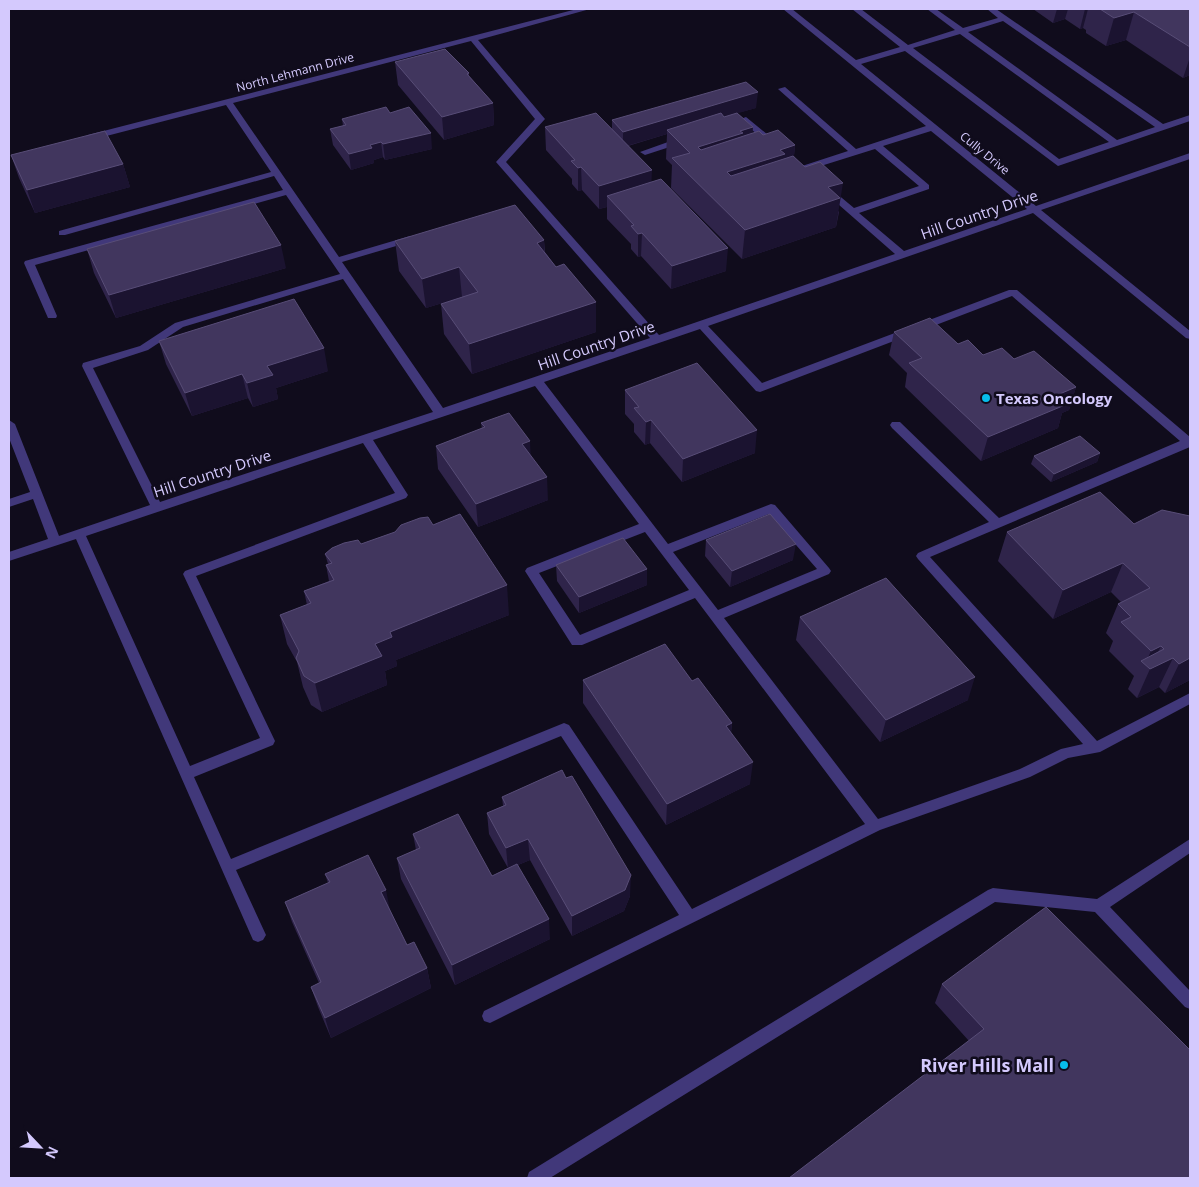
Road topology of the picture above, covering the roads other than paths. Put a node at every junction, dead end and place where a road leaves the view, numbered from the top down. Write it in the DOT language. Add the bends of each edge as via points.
graph roads {
  1 [pos="586,9"];
  2 [pos="788,9"];
  3 [pos="856,9"];
  4 [pos="931,9"];
  5 [pos="991,9"];
  6 [pos="1005,18"];
  7 [pos="962,31"];
  8 [pos="473,39"];
  9 [pos="907,48"];
  10 [pos="856,63"];
  11 [pos="782,89"];
  12 [pos="228,102"];
  13 [pos="1190,118"];
  14 [pos="933,127"];
  15 [pos="1161,127"];
  16 [pos="719,128"];
  17 [pos="691,137"];
  18 [pos="83,139"];
  19 [pos="1116,143"];
  20 [pos="876,145"];
  21 [pos="781,150"];
  22 [pos="646,152"];
  23 [pos="855,152"];
  24 [pos="1190,156"];
  25 [pos="276,173"];
  26 [pos="289,191"];
  27 [pos="1035,210"];
  28 [pos="852,212"];
  29 [pos="62,233"];
  30 [pos="421,236"];
  31 [pos="903,256"];
  32 [pos="336,260"];
  33 [pos="346,275"];
  34 [pos="52,316"];
  35 [pos="702,325"];
  36 [pos="1190,336"];
  37 [pos="658,340"];
  38 [pos="537,381"];
  39 [pos="440,414"];
  40 [pos="9,424"];
  41 [pos="896,424"];
  42 [pos="366,438"];
  43 [pos="1190,442"];
  44 [pos="36,494"];
  45 [pos="9,503"];
  46 [pos="156,507"];
  47 [pos="998,524"];
  48 [pos="647,526"];
  49 [pos="79,533"];
  50 [pos="55,541"];
  51 [pos="665,550"];
  52 [pos="9,557"];
  53 [pos="697,592"];
  54 [pos="716,616"];
  55 [pos="1190,698"];
  56 [pos="1095,748"];
  57 [pos="186,774"];
  58 [pos="875,826"];
  59 [pos="1190,845"];
  60 [pos="227,867"];
  61 [pos="1099,906"];
  62 [pos="689,918"];
  63 [pos="258,935"];
  64 [pos="1190,1002"];
  65 [pos="490,1016"];
  66 [pos="535,1178"];
  1 -- 8 [label="street, North Lehmann Drive"];
  2 -- 10 [label="street, Cully Drive"];
  3 -- 9 [label="street"];
  4 -- 7 [label="street"];
  5 -- 6 [label="street"];
  6 -- 7 [label="street"];
  6 -- 15 [label="street"];
  7 -- 9 [label="street"];
  7 -- 19 [label="street"];
  8 -- 12 [label="street, North Lehmann Drive"];
  8 -- 37 [label="street" via="540,119 501,162"];
  9 -- 10 [label="street"];
  9 -- 19 [label="street" via="1058,163"];
  10 -- 14 [label="street, Cully Drive"];
  11 -- 23 [label="street"];
  12 -- 18 [label="street, North Lehmann Drive"];
  12 -- 25 [label="street"];
  13 -- 15 [label="street"];
  14 -- 20 [label="street"];
  14 -- 27 [label="street, Cully Drive"];
  15 -- 19 [label="street"];
  16 -- 21 [label="street" via="746,120"];
  17 -- 22 [label="street"];
  20 -- 23 [label="street"];
  20 -- 28 [label="street" via="926,187"];
  23 -- 28 [label="street" via="806,172"];
  24 -- 27 [label="street, Hill Country Drive"];
  25 -- 26 [label="street"];
  25 -- 29 [label="street"];
  26 -- 32 [label="street"];
  26 -- 34 [label="street" via="29,264"];
  27 -- 31 [label="street, Hill Country Drive"];
  27 -- 36 [label="street, Cully Drive"];
  28 -- 31 [label="street"];
  30 -- 32 [label="street"];
  31 -- 35 [label="street, Hill Country Drive"];
  32 -- 33 [label="street"];
  33 -- 39 [label="street"];
  33 -- 46 [label="street" via="179,325 144,348 86,366"];
  35 -- 37 [label="street, Hill Country Drive"];
  35 -- 43 [label="street" via="760,388 1013,292"];
  37 -- 38 [label="street, Hill Country Drive"];
  38 -- 39 [label="street, Hill Country Drive"];
  38 -- 48 [label="street"];
  39 -- 42 [label="street, Hill Country Drive"];
  40 -- 44 [label="street"];
  41 -- 47 [label="street"];
  42 -- 46 [label="street, Hill Country Drive"];
  42 -- 57 [label="street" via="402,495 189,574 268,741"];
  43 -- 47 [label="street"];
  44 -- 45 [label="street"];
  44 -- 50 [label="street"];
  46 -- 49 [label="street, Hill Country Drive"];
  47 -- 56 [label="street" via="922,556"];
  48 -- 51 [label="street"];
  48 -- 53 [label="street" via="531,571 577,640"];
  49 -- 50 [label="street, Hill Country Drive"];
  49 -- 57 [label="street"];
  50 -- 52 [label="street, Hill Country Drive"];
  51 -- 53 [label="street"];
  51 -- 54 [label="street" via="771,508 824,571"];
  53 -- 54 [label="street"];
  54 -- 58 [label="street"];
  55 -- 56 [label="street"];
  56 -- 58 [label="street" via="1066,752 1025,773"];
  57 -- 60 [label="street"];
  58 -- 62 [label="street"];
  59 -- 61 [label="street"];
  60 -- 62 [label="street" via="564,728"];
  60 -- 63 [label="street"];
  61 -- 64 [label="street"];
  61 -- 66 [label="street" via="993,895"];
  62 -- 65 [label="street"];
}
